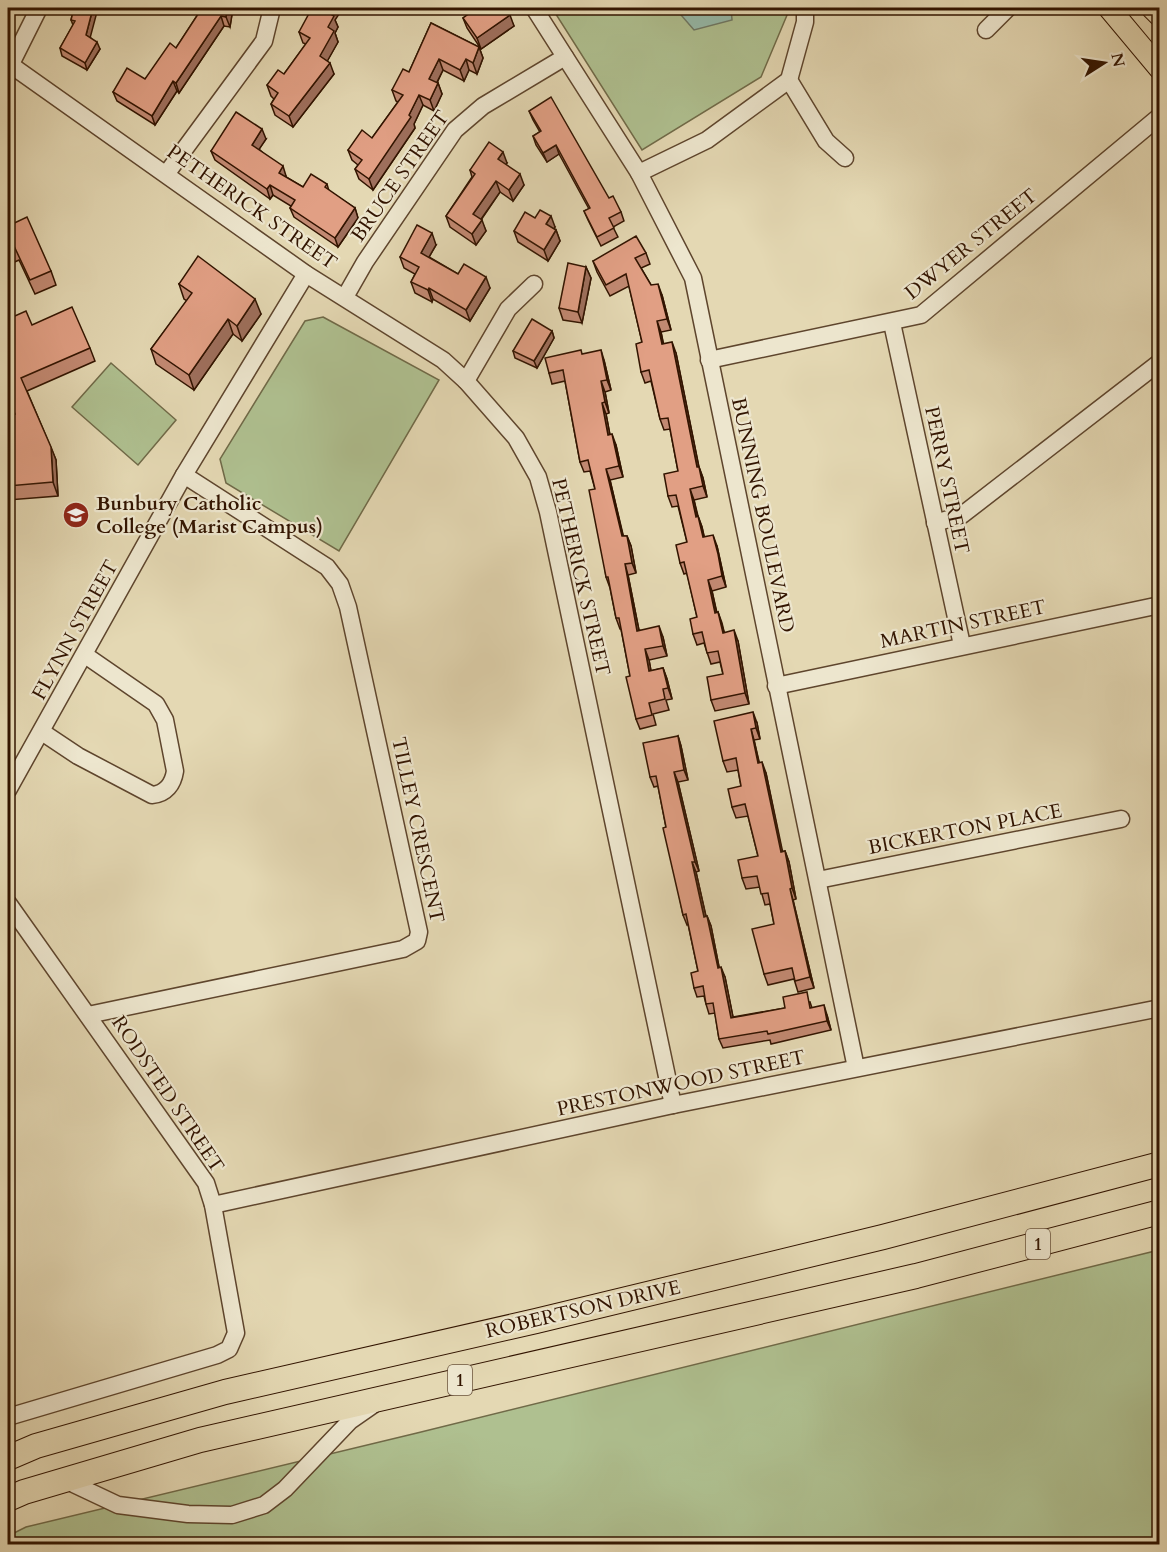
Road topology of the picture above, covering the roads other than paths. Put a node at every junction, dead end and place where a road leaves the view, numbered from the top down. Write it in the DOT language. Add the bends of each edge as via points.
graph roads {
  1 [pos="39,8"];
  2 [pos="272,8"];
  3 [pos="534,8"];
  4 [pos="805,8"];
  5 [pos="1008,8"];
  6 [pos="1109,8"];
  7 [pos="1152,8"];
  8 [pos="1160,16"];
  9 [pos="986,30"];
  10 [pos="565,57"];
  11 [pos="9,63"];
  12 [pos="1160,69"];
  13 [pos="789,80"];
  14 [pos="1160,116"];
  15 [pos="845,158"];
  16 [pos="167,173"];
  17 [pos="639,173"];
  18 [pos="306,273"];
  19 [pos="534,284"];
  20 [pos="345,297"];
  21 [pos="892,323"];
  22 [pos="709,360"];
  23 [pos="1160,362"];
  24 [pos="466,381"];
  25 [pos="184,475"];
  26 [pos="934,523"];
  27 [pos="1160,604"];
  28 [pos="962,645"];
  29 [pos="85,655"];
  30 [pos="776,686"];
  31 [pos="42,732"];
  32 [pos="8,790"];
  33 [pos="1121,819"];
  34 [pos="818,880"];
  35 [pos="8,903"];
  36 [pos="1160,1008"];
  37 [pos="88,1015"];
  38 [pos="856,1068"];
  39 [pos="673,1105"];
  40 [pos="1160,1164"];
  41 [pos="213,1205"];
  42 [pos="1160,1212"];
  43 [pos="384,1398"];
  44 [pos="8,1417"];
  45 [pos="8,1458"];
  46 [pos="65,1480"];
  47 [pos="8,1499"];
  1 -- 11 [label="street"];
  2 -- 16 [label="street" via="264,41"];
  3 -- 10 [label="street, BUNNING BOULEVARD"];
  4 -- 13 [label="street" via="805,22"];
  5 -- 9 [label="street"];
  6 -- 12 [label="main road"];
  7 -- 8 [label="main road"];
  10 -- 17 [label="street, BUNNING BOULEVARD"];
  10 -- 20 [label="street, BRUCE STREET" via="483,106 455,130"];
  11 -- 16 [label="street, PETHERICK STREET"];
  13 -- 15 [label="street" via="826,141"];
  13 -- 17 [label="street" via="707,140"];
  14 -- 21 [label="street, DWYER STREET" via="921,315"];
  16 -- 18 [label="street, PETHERICK STREET"];
  17 -- 22 [label="street, BUNNING BOULEVARD" via="693,278"];
  18 -- 20 [label="street, PETHERICK STREET"];
  18 -- 25 [label="street, FLYNN STREET"];
  19 -- 24 [label="street" via="508,309"];
  20 -- 24 [label="street, PETHERICK STREET" via="431,351"];
  21 -- 22 [label="street, DWYER STREET"];
  21 -- 26 [label="street, PERRY STREET"];
  22 -- 30 [label="street, BUNNING BOULEVARD"];
  23 -- 26 [label="street" via="962,515"];
  24 -- 39 [label="street, PETHERICK STREET" via="516,438 542,489"];
  25 -- 29 [label="street, FLYNN STREET"];
  25 -- 37 [label="street, TILLEY CRESCENT" via="327,567 340,584 419,932 417,941 403,949"];
  26 -- 28 [label="street, PERRY STREET"];
  27 -- 28 [label="street, MARTIN STREET"];
  28 -- 30 [label="street, MARTIN STREET"];
  29 -- 31 [label="street, FLYNN STREET"];
  29 -- 31 [label="street" via="163,712 174,779 164,792 152,795"];
  30 -- 34 [label="street, BUNNING BOULEVARD"];
  31 -- 32 [label="street, FLYNN STREET"];
  33 -- 34 [label="street, BICKERTON PLACE"];
  34 -- 38 [label="street, BUNNING BOULEVARD"];
  35 -- 37 [label="street, RODSTED STREET"];
  36 -- 38 [label="street, PRESTONWOOD STREET"];
  37 -- 41 [label="street, RODSTED STREET" via="206,1183"];
  38 -- 39 [label="street, PRESTONWOOD STREET"];
  39 -- 41 [label="street, PRESTONWOOD STREET"];
  40 -- 45 [label="highway, ROBERTSON DRIVE / 1" via="849,1245 225,1392 36,1446"];
  41 -- 44 [label="street, RODSTED STREET" via="236,1334 229,1349"];
  42 -- 43 [label="highway, 1" via="916,1276"];
  43 -- 46 [label="highway, 1" via="200,1440"];
  43 -- 46 [label="street" via="350,1421 285,1489 264,1504 232,1515 118,1505"];
  46 -- 47 [label="highway, 1"];
}
